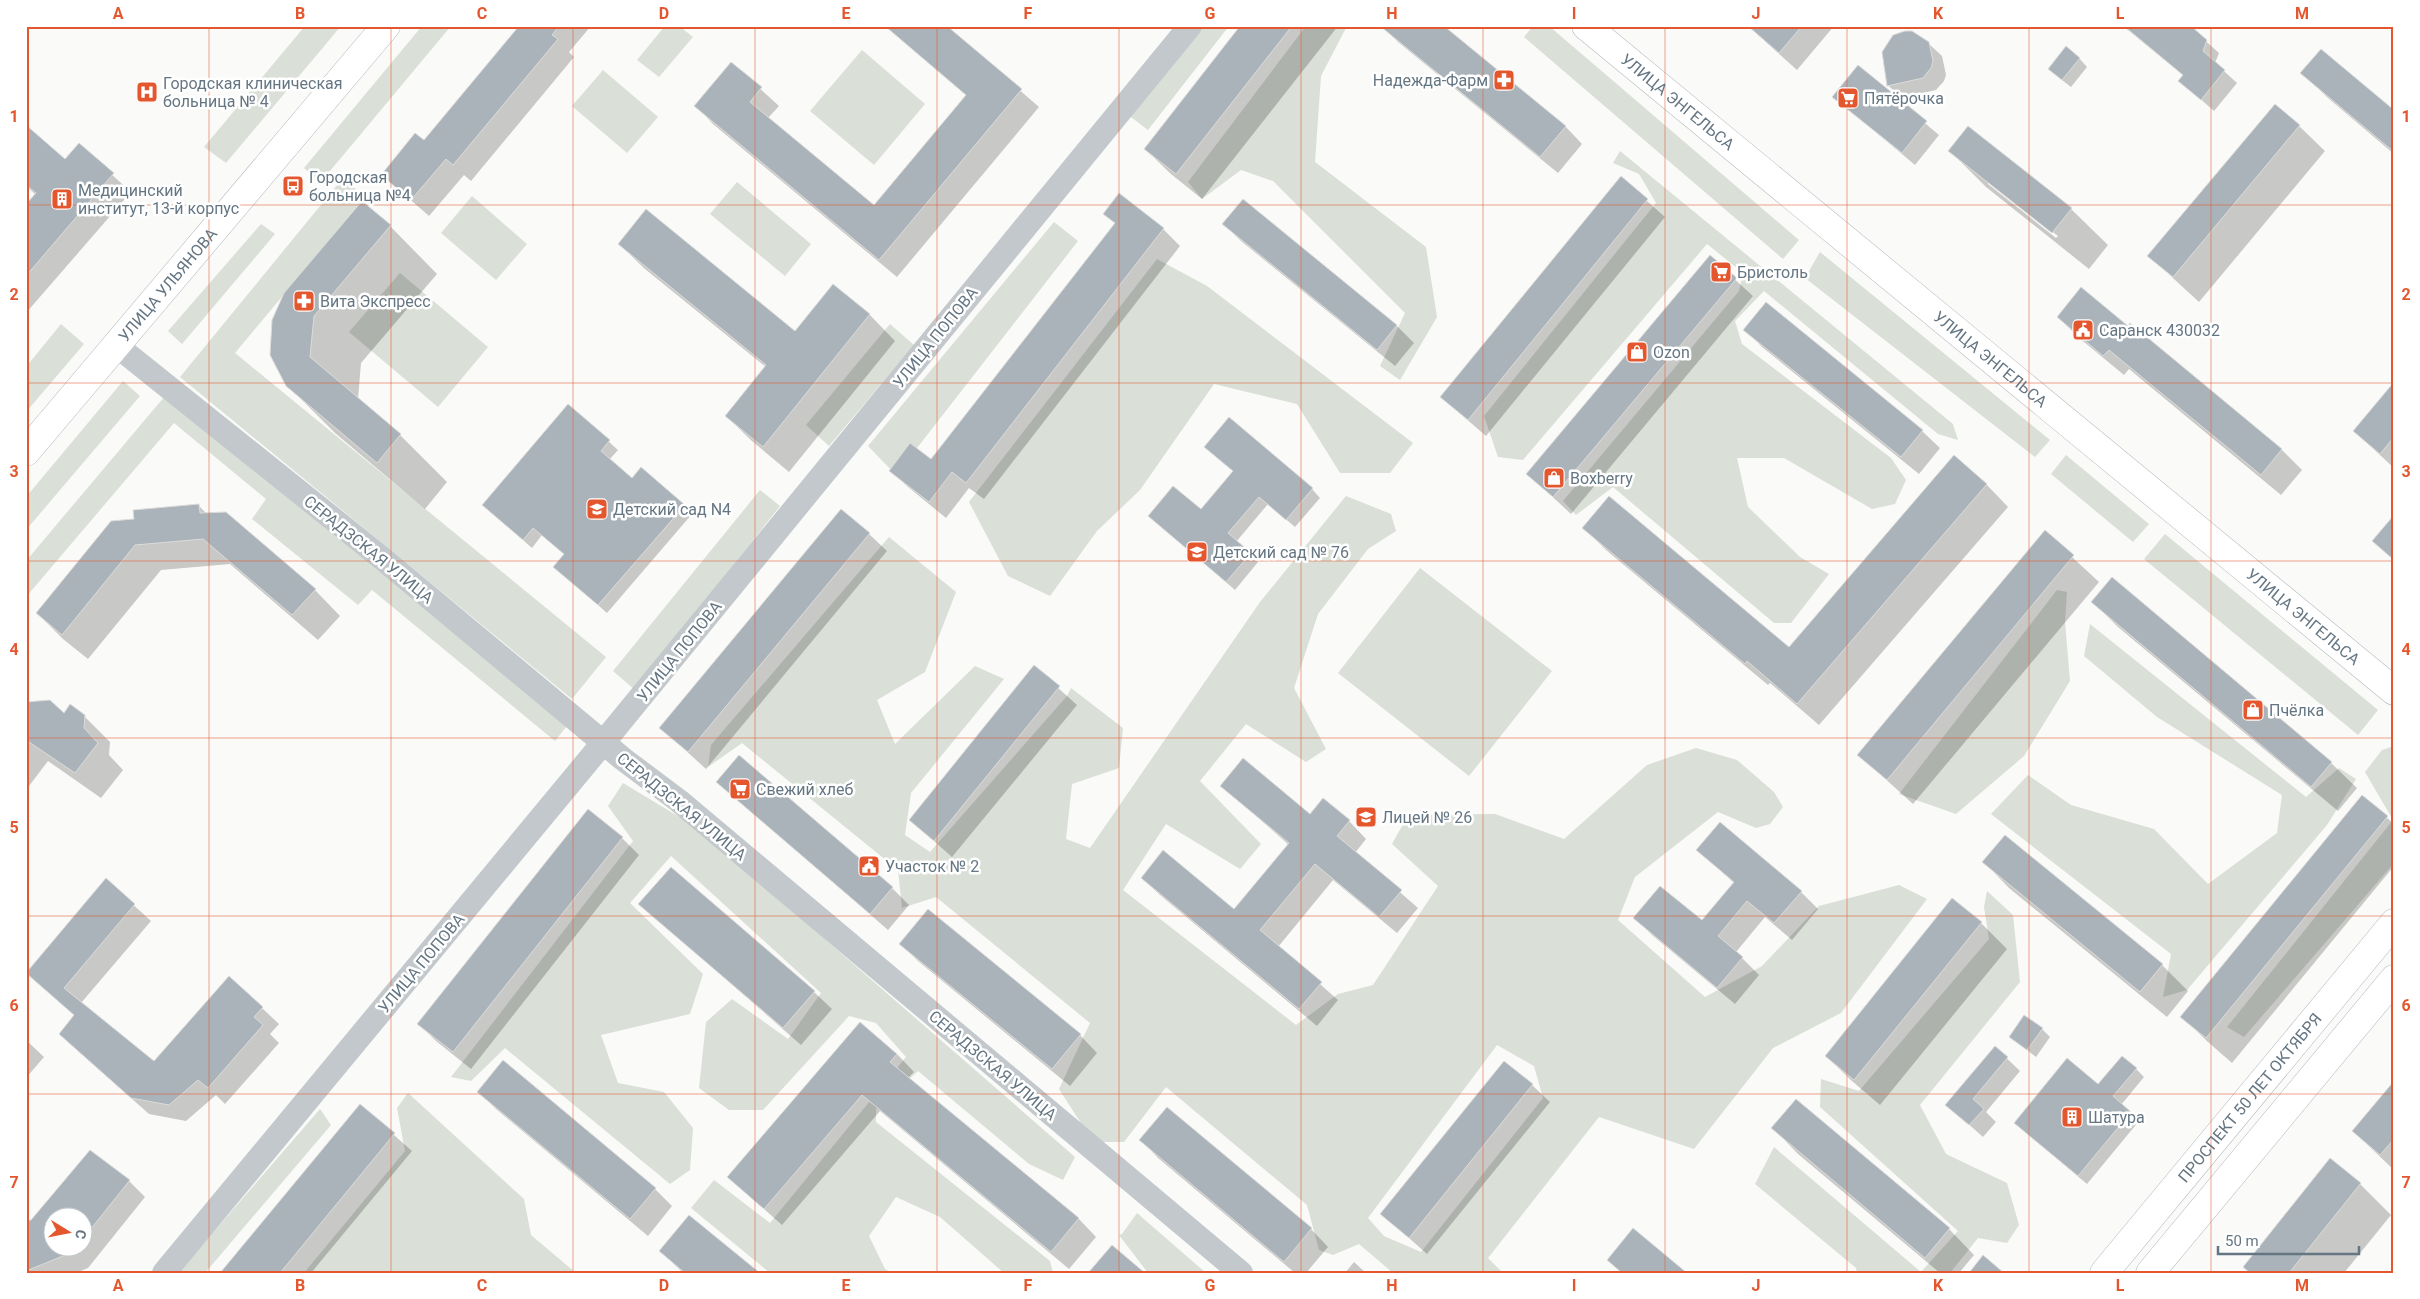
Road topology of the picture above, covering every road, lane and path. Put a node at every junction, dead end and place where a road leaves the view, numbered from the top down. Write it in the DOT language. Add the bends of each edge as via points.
graph roads {
  1 [pos="386,26"];
  2 [pos="1190,26"];
  3 [pos="1586,26"];
  4 [pos="117,346"];
  5 [pos="26,452"];
  6 [pos="2394,691"];
  7 [pos="604,743"];
  8 [pos="2394,923"];
  9 [pos="2394,980"];
  10 [pos="164,1273"];
  11 [pos="1241,1273"];
  12 [pos="2104,1273"];
  13 [pos="2150,1273"];
  1 -- 4 [label="main road, УЛИЦА УЛЬЯНОВА"];
  2 -- 7 [label="street, УЛИЦА ПОПОВА"];
  3 -- 6 [label="main road, УЛИЦА ЭНГЕЛЬСА"];
  4 -- 5 [label="main road, УЛИЦА УЛЬЯНОВА"];
  4 -- 7 [label="street, СЕРАДЗСКАЯ УЛИЦА" via="383,559"];
  7 -- 10 [label="street, УЛИЦА ПОПОВА"];
  7 -- 11 [label="street, СЕРАДЗСКАЯ УЛИЦА" via="679,801"];
  8 -- 12 [label="main road, ПРОСПЕКТ 50 ЛЕТ ОКТЯБРЯ"];
  9 -- 13 [label="main road"];
}
